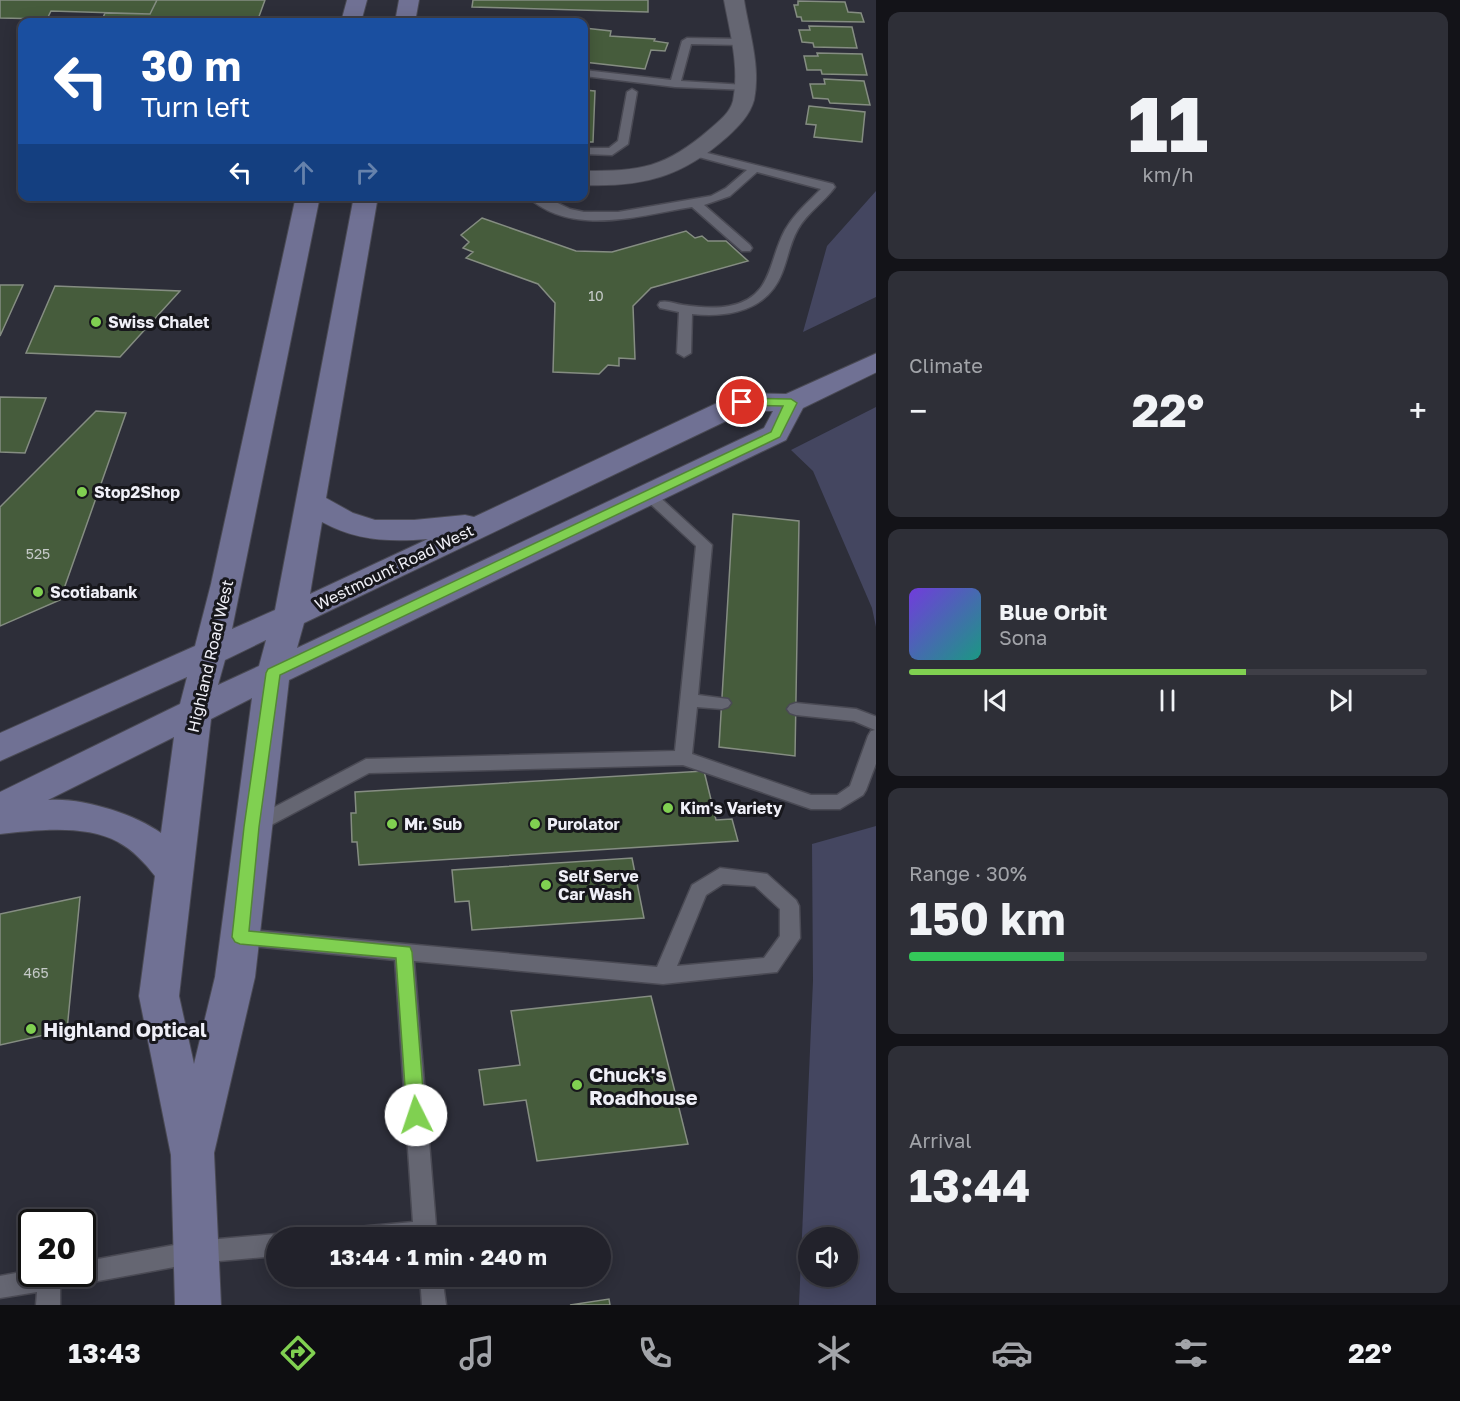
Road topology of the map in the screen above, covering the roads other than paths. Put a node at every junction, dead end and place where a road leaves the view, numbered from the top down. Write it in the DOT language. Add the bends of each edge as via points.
graph roads {
  1 [pos="357,0"];
  2 [pos="409,0"];
  3 [pos="734,0"];
  4 [pos="352,18"];
  5 [pos="406,18"];
  6 [pos="741,42"];
  7 [pos="588,73"];
  8 [pos="675,84"];
  9 [pos="745,87"];
  10 [pos="632,92"];
  11 [pos="588,151"];
  12 [pos="695,153"];
  13 [pos="754,169"];
  14 [pos="588,178"];
  15 [pos="307,201"];
  16 [pos="365,201"];
  17 [pos="542,201"];
  18 [pos="694,203"];
  19 [pos="746,248"];
  20 [pos="665,305"];
  21 [pos="686,311"];
  22 [pos="684,353"];
  23 [pos="876,361"];
  24 [pos="791,403"];
  25 [pos="648,494"];
  26 [pos="310,501"];
  27 [pos="485,523"];
  28 [pos="290,616"];
  29 [pos="212,650"];
  30 [pos="273,673"];
  31 [pos="689,700"];
  32 [pos="722,703"];
  33 [pos="796,709"];
  34 [pos="195,711"];
  35 [pos="876,724"];
  36 [pos="876,736"];
  37 [pos="0,748"];
  38 [pos="683,758"];
  39 [pos="0,808"];
  40 [pos="0,820"];
  41 [pos="252,827"];
  42 [pos="174,872"];
  43 [pos="240,937"];
  44 [pos="404,952"];
  45 [pos="663,976"];
  46 [pos="193,1155"];
  47 [pos="424,1227"];
  48 [pos="266,1246"];
  49 [pos="196,1252"];
  50 [pos="96,1270"];
  51 [pos="18,1284"];
  52 [pos="0,1287"];
  53 [pos="49,1287"];
  54 [pos="432,1287"];
  55 [pos="48,1305"];
  56 [pos="198,1305"];
  57 [pos="434,1305"];
  1 -- 4 [label="main road"];
  2 -- 5 [label="main road"];
  3 -- 6 [label="street"];
  6 -- 8 [label="lane" via="687,41"];
  6 -- 9 [label="street"];
  7 -- 8 [label="lane"];
  8 -- 9 [label="lane"];
  9 -- 12 [label="street" via="736,118"];
  10 -- 11 [label="lane" via="624,142 612,152"];
  12 -- 13 [label="lane"];
  12 -- 14 [label="street" via="668,170 644,176"];
  13 -- 18 [label="lane" via="736,187"];
  13 -- 21 [label="lane" via="829,187 791,230 775,277 760,297 730,312"];
  15 -- 29 [label="main road, Highland Road West"];
  16 -- 26 [label="main road, Highland Road West"];
  17 -- 18 [label="lane" via="560,211 601,218"];
  18 -- 19 [label="lane"];
  20 -- 21 [label="lane"];
  21 -- 22 [label="lane"];
  23 -- 24 [label="main road, Westmount Road West"];
  24 -- 25 [label="main road" via="776,434"];
  24 -- 27 [label="main road, Westmount Road West" via="742,402"];
  25 -- 30 [label="main road"];
  25 -- 31 [label="lane" via="704,544"];
  26 -- 27 [label="main road" via="365,528 414,530"];
  26 -- 28 [label="main road, Highland Road West"];
  27 -- 28 [label="main road, Westmount Road West"];
  28 -- 29 [label="main road, Westmount Road West"];
  28 -- 30 [label="main road, Highland Road West"];
  29 -- 34 [label="main road, Highland Road West"];
  29 -- 37 [label="main road, Westmount Road West"];
  30 -- 34 [label="main road"];
  30 -- 41 [label="main road, Highland Road West"];
  31 -- 32 [label="lane"];
  31 -- 38 [label="lane"];
  33 -- 35 [label="lane" via="856,715"];
  34 -- 39 [label="main road"];
  34 -- 42 [label="main road, Highland Road West"];
  36 -- 38 [label="lane" via="857,790 840,802 812,802"];
  38 -- 41 [label="lane" via="366,766"];
  40 -- 42 [label="main road" via="53,814 101,821 131,831 155,849"];
  41 -- 43 [label="main road, Highland Road West"];
  42 -- 46 [label="main road, Highland Road West" via="159,996"];
  43 -- 44 [label="lane"];
  43 -- 46 [label="main road, Highland Road West" via="235,977"];
  44 -- 45 [label="lane"];
  44 -- 47 [label="lane"];
  45 -- 45 [label="lane" via="770,966 790,938 789,906 760,879 720,876 699,890"];
  46 -- 49 [label="main road, Highland Road West"];
  48 -- 49 [label="lane"];
  49 -- 50 [label="lane"];
  49 -- 56 [label="main road, Highland Road West"];
  51 -- 52 [label="lane"];
  53 -- 55 [label="lane"];
  54 -- 57 [label="lane"];
}
